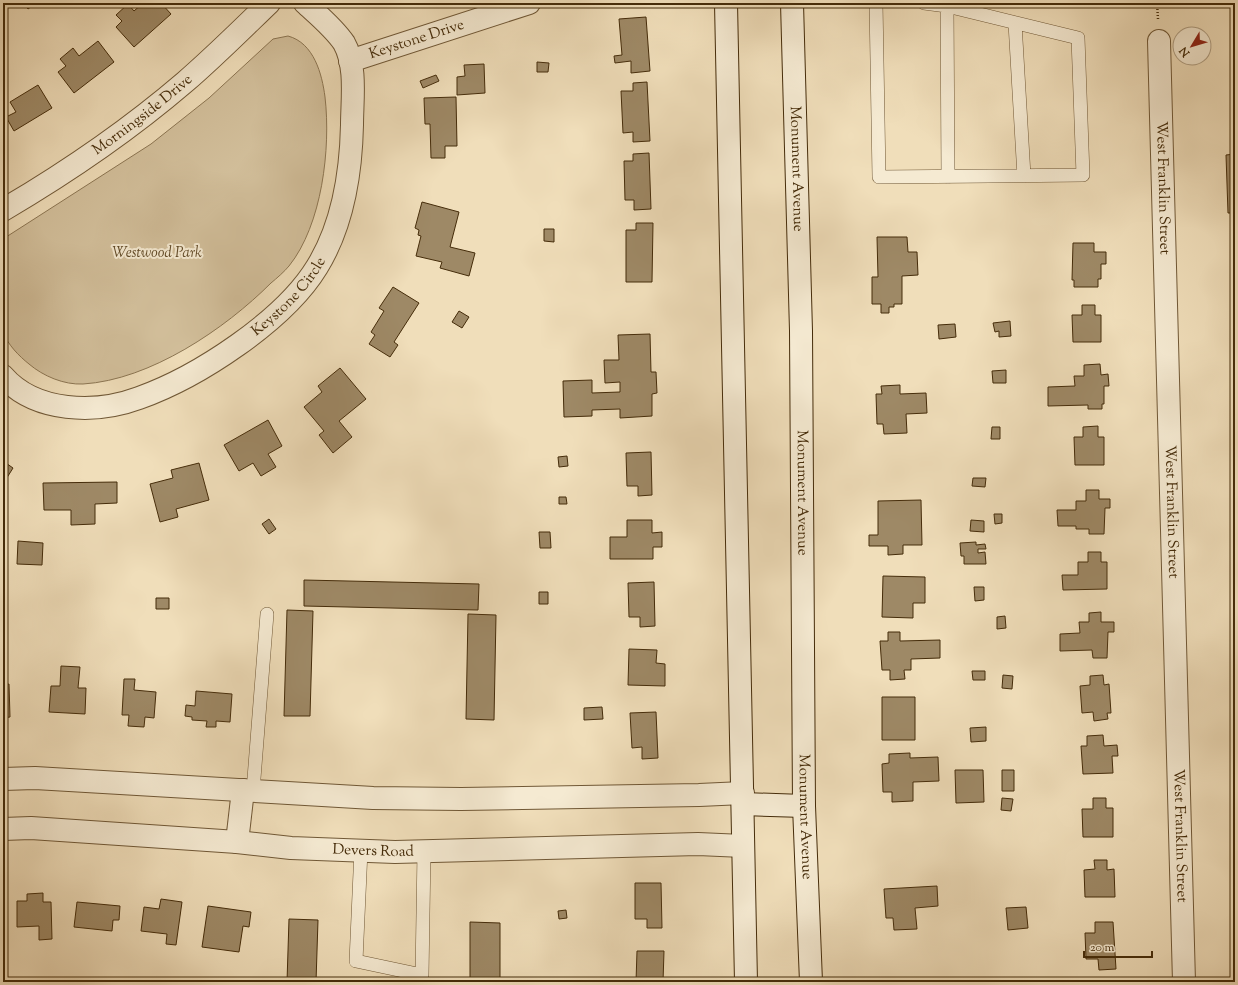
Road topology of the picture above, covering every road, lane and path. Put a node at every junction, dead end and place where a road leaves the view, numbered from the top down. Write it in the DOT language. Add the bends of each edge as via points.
graph roads {
  1 [pos="269,3"];
  2 [pos="305,3"];
  3 [pos="529,3"];
  4 [pos="726,3"];
  5 [pos="792,3"];
  6 [pos="876,3"];
  7 [pos="924,3"];
  8 [pos="947,4"];
  9 [pos="1015,23"];
  10 [pos="1159,41"];
  11 [pos="350,62"];
  12 [pos="1024,176"];
  13 [pos="948,177"];
  14 [pos="3,210"];
  15 [pos="3,376"];
  16 [pos="267,614"];
  17 [pos="3,779"];
  18 [pos="248,791"];
  19 [pos="743,798"];
  20 [pos="804,806"];
  21 [pos="3,830"];
  22 [pos="237,842"];
  23 [pos="743,846"];
  24 [pos="361,850"];
  25 [pos="424,852"];
  26 [pos="746,982"];
  27 [pos="811,982"];
  28 [pos="1184,982"];
  1 -- 14 [label="street, Morningside Drive" via="216,55 135,122 34,192"];
  2 -- 11 [label="street, Keystone Circle" via="328,24 343,43"];
  3 -- 11 [label="street, Keystone Drive"];
  4 -- 19 [label="street"];
  5 -- 20 [label="street, Monument Avenue" via="801,331"];
  6 -- 13 [label="lane" via="879,177"];
  7 -- 8 [label="lane"];
  8 -- 9 [label="lane"];
  8 -- 13 [label="lane"];
  9 -- 12 [label="lane"];
  9 -- 12 [label="lane" via="1078,38 1083,175"];
  10 -- 28 [label="street, West Franklin Street"];
  11 -- 15 [label="street, Keystone Circle" via="352,139 341,212 317,268 280,311 258,330 209,363 137,399 93,408 56,406 21,391"];
  12 -- 13 [label="lane"];
  16 -- 18 [label="lane"];
  17 -- 18 [label="street" via="35,778"];
  18 -- 19 [label="street" via="373,798"];
  18 -- 22 [label="street"];
  19 -- 20 [label="street"];
  19 -- 23 [label="street"];
  20 -- 27 [label="street, Monument Avenue"];
  21 -- 22 [label="street, Devers Road" via="31,828"];
  22 -- 24 [label="street, Devers Road" via="291,848"];
  23 -- 25 [label="street, Devers Road" via="698,844"];
  23 -- 26 [label="street"];
  24 -- 25 [label="street, Devers Road"];
  24 -- 25 [label="lane" via="356,961 422,975"];
}
